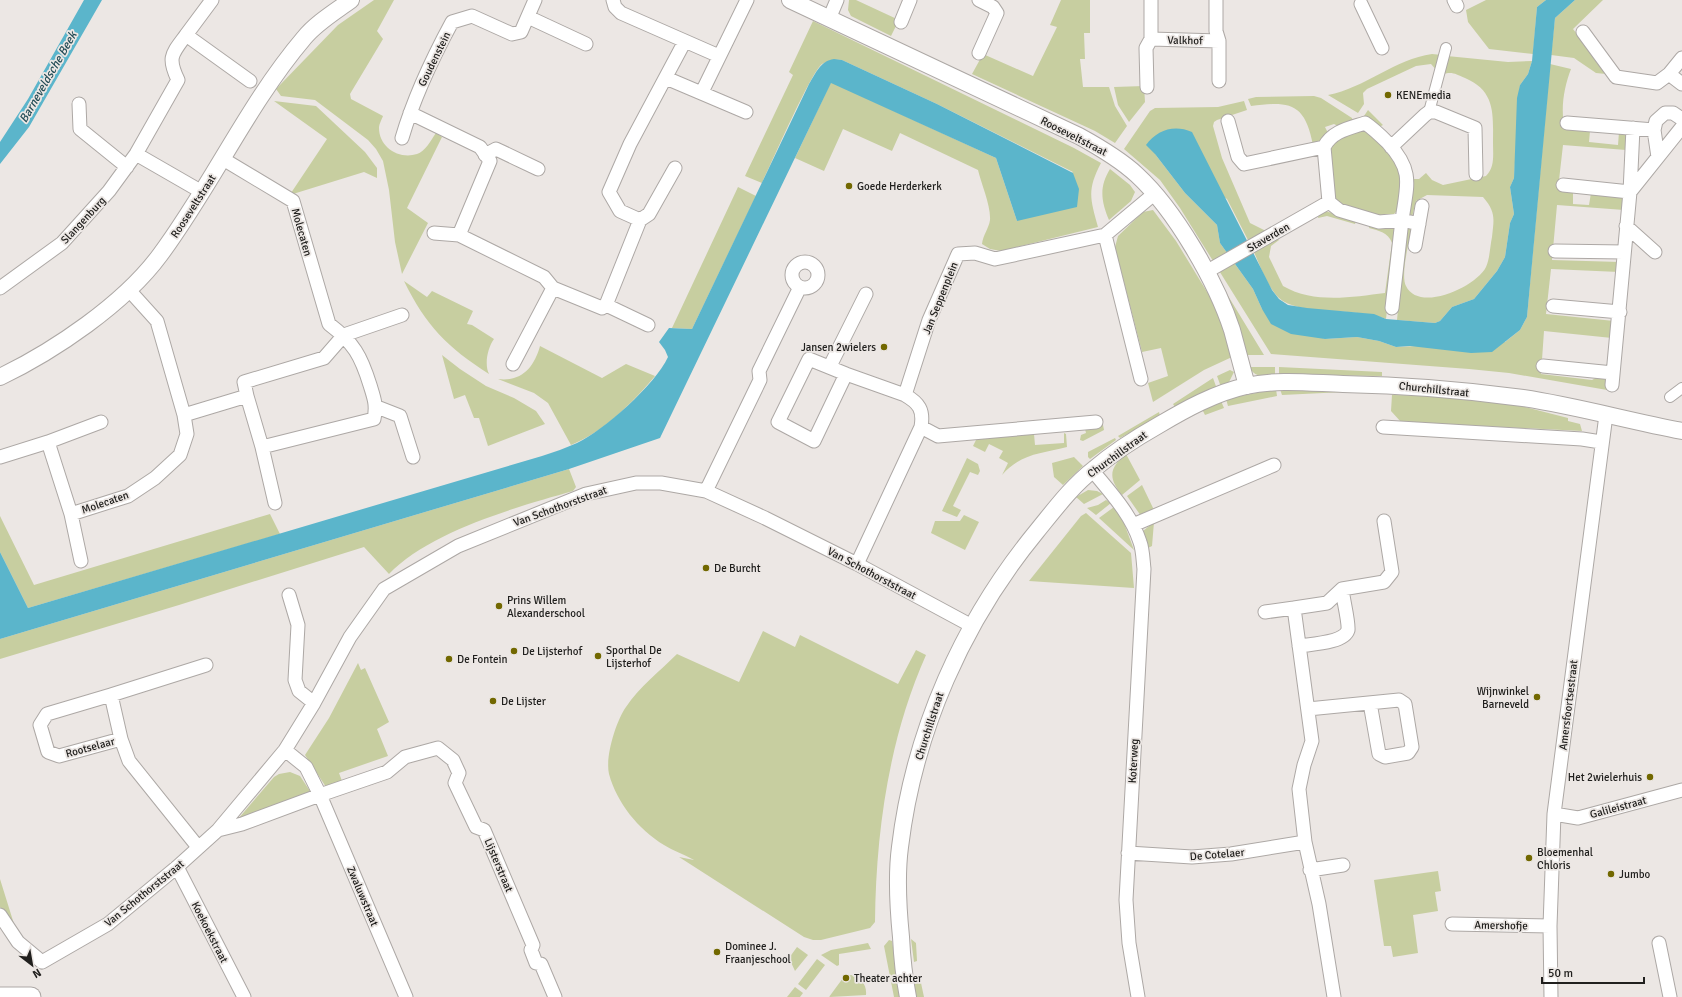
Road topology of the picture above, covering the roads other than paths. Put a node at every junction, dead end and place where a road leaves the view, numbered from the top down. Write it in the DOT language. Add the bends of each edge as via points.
graph roads {
  1 [pos="212,0"];
  2 [pos="351,0"];
  3 [pos="536,0"];
  4 [pos="613,0"];
  5 [pos="747,0"];
  6 [pos="790,0"];
  7 [pos="838,0"];
  8 [pos="910,0"];
  9 [pos="979,0"];
  10 [pos="1151,0"];
  11 [pos="1216,0"];
  12 [pos="1364,1"];
  13 [pos="994,3"];
  14 [pos="528,17"];
  15 [pos="829,19"];
  16 [pos="900,22"];
  17 [pos="1583,32"];
  18 [pos="186,34"];
  19 [pos="1151,40"];
  20 [pos="684,41"];
  21 [pos="1219,41"];
  22 [pos="586,44"];
  23 [pos="1382,48"];
  24 [pos="1446,48"];
  25 [pos="979,53"];
  26 [pos="719,56"];
  27 [pos="1682,58"];
  28 [pos="1669,74"];
  29 [pos="666,78"];
  30 [pos="1219,81"];
  31 [pos="250,82"];
  32 [pos="1682,84"];
  33 [pos="1147,87"];
  34 [pos="702,92"];
  35 [pos="78,104"];
  36 [pos="746,112"];
  37 [pos="1429,112"];
  38 [pos="410,113"];
  39 [pos="1682,119"];
  40 [pos="1228,121"];
  41 [pos="1567,123"];
  42 [pos="1682,127"];
  43 [pos="1633,128"];
  44 [pos="1654,130"];
  45 [pos="402,138"];
  46 [pos="1324,147"];
  47 [pos="1391,147"];
  48 [pos="136,154"];
  49 [pos="485,155"];
  50 [pos="1658,157"];
  51 [pos="223,159"];
  52 [pos="127,167"];
  53 [pos="675,168"];
  54 [pos="538,169"];
  55 [pos="1476,174"];
  56 [pos="1563,185"];
  57 [pos="202,192"];
  58 [pos="1630,192"];
  59 [pos="1154,194"];
  60 [pos="1329,202"];
  61 [pos="1422,206"];
  62 [pos="640,220"];
  63 [pos="1402,220"];
  64 [pos="1419,224"];
  65 [pos="1626,226"];
  66 [pos="434,233"];
  67 [pos="459,235"];
  68 [pos="1105,235"];
  69 [pos="1415,246"];
  70 [pos="1555,251"];
  71 [pos="1624,252"];
  72 [pos="1655,252"];
  73 [pos="1206,272"];
  74 [pos="800,287"];
  75 [pos="0,288"];
  76 [pos="553,288"];
  77 [pos="129,290"];
  78 [pos="866,294"];
  79 [pos="606,306"];
  80 [pos="1553,306"];
  81 [pos="1392,308"];
  82 [pos="1620,312"];
  83 [pos="402,315"];
  84 [pos="648,325"];
  85 [pos="344,336"];
  86 [pos="513,364"];
  87 [pos="830,366"];
  88 [pos="1543,366"];
  89 [pos="846,374"];
  90 [pos="0,377"];
  91 [pos="1141,379"];
  92 [pos="1247,386"];
  93 [pos="1682,388"];
  94 [pos="906,395"];
  95 [pos="247,396"];
  96 [pos="1670,396"];
  97 [pos="377,407"];
  98 [pos="184,414"];
  99 [pos="1606,415"];
  100 [pos="101,422"];
  101 [pos="1096,422"];
  102 [pos="921,427"];
  103 [pos="1383,427"];
  104 [pos="1682,431"];
  105 [pos="48,442"];
  106 [pos="1601,442"];
  107 [pos="262,447"];
  108 [pos="0,457"];
  109 [pos="413,457"];
  110 [pos="1274,465"];
  111 [pos="1092,470"];
  112 [pos="706,491"];
  113 [pos="275,503"];
  114 [pos="70,514"];
  115 [pos="1384,520"];
  116 [pos="1133,525"];
  117 [pos="81,561"];
  118 [pos="857,564"];
  119 [pos="1342,589"];
  120 [pos="289,594"];
  121 [pos="1294,608"];
  122 [pos="1265,612"];
  123 [pos="972,626"];
  124 [pos="1299,646"];
  125 [pos="206,665"];
  126 [pos="111,695"];
  127 [pos="1370,703"];
  128 [pos="314,704"];
  129 [pos="1308,709"];
  130 [pos="121,739"];
  131 [pos="285,750"];
  132 [pos="1682,790"];
  133 [pos="320,795"];
  134 [pos="1554,814"];
  135 [pos="218,830"];
  136 [pos="1305,842"];
  137 [pos="198,847"];
  138 [pos="1128,853"];
  139 [pos="1343,865"];
  140 [pos="177,867"];
  141 [pos="1310,870"];
  142 [pos="0,915"];
  143 [pos="1452,924"];
  144 [pos="1550,926"];
  145 [pos="5,929"];
  146 [pos="1659,943"];
  147 [pos="0,996"];
  148 [pos="31,997"];
  149 [pos="244,997"];
  150 [pos="406,997"];
  151 [pos="555,997"];
  152 [pos="908,997"];
  153 [pos="1138,997"];
  154 [pos="1334,997"];
  155 [pos="1551,997"];
  156 [pos="1670,997"];
  1 -- 18 [label="street, Slangenburg"];
  2 -- 51 [label="street, Rooseveltstraat" via="305,36 264,92"];
  3 -- 14 [label="street, Goudenstein"];
  4 -- 20 [label="street" via="621,13"];
  5 -- 26 [label="street"];
  6 -- 15 [label="street, Rooseveltstraat"];
  7 -- 15 [label="street"];
  8 -- 16 [label="street"];
  9 -- 13 [label="street"];
  10 -- 19 [label="street, Valkhof"];
  11 -- 21 [label="street, Valkhof" via="1216,31"];
  12 -- 23 [label="street"];
  13 -- 25 [label="street" via="997,13"];
  14 -- 22 [label="street"];
  14 -- 38 [label="street, Goudenstein" via="521,32 512,34 472,16 452,22 434,55"];
  15 -- 59 [label="street, Rooseveltstraat" via="1091,143 1112,155 1137,175"];
  17 -- 28 [label="street" via="1616,77 1657,83"];
  18 -- 31 [label="street"];
  18 -- 48 [label="street, Slangenburg" via="175,51 171,64 178,80"];
  19 -- 21 [label="street, Valkhof"];
  19 -- 33 [label="street, Valkhof" via="1146,48"];
  20 -- 26 [label="street"];
  20 -- 29 [label="street"];
  21 -- 30 [label="street, Valkhof"];
  24 -- 37 [label="street"];
  26 -- 34 [label="street"];
  27 -- 28 [label="street"];
  28 -- 32 [label="street"];
  29 -- 34 [label="street"];
  29 -- 62 [label="street" via="630,144 609,192 620,211"];
  34 -- 36 [label="street"];
  35 -- 52 [label="street" via="80,129"];
  37 -- 47 [label="street"];
  37 -- 55 [label="street" via="1436,112 1475,128"];
  38 -- 45 [label="street, Goudenstein"];
  38 -- 49 [label="street" via="480,147"];
  39 -- 44 [label="street" via="1665,113 1656,121"];
  40 -- 46 [label="street" via="1238,157 1244,164"];
  41 -- 43 [label="street"];
  42 -- 50 [label="street"];
  43 -- 44 [label="street"];
  43 -- 58 [label="street"];
  44 -- 50 [label="street"];
  46 -- 47 [label="street" via="1335,134 1366,123"];
  46 -- 60 [label="street"];
  47 -- 63 [label="street" via="1406,167"];
  48 -- 52 [label="street, Slangenburg"];
  48 -- 57 [label="street"];
  49 -- 54 [label="street" via="496,149"];
  49 -- 67 [label="street" via="490,161"];
  50 -- 58 [label="street"];
  51 -- 57 [label="street, Rooseveltstraat"];
  51 -- 85 [label="street, Molecaten" via="293,201 329,324"];
  52 -- 75 [label="street, Slangenburg" via="62,243"];
  53 -- 62 [label="street" via="649,214"];
  56 -- 58 [label="street"];
  57 -- 77 [label="street, Rooseveltstraat" via="160,256"];
  58 -- 65 [label="street"];
  59 -- 68 [label="street, Jan Seppenplein"];
  59 -- 73 [label="street, Rooseveltstraat" via="1178,225"];
  60 -- 63 [label="street" via="1339,210 1379,222"];
  60 -- 73 [label="street, Staverden"];
  61 -- 64 [label="street"];
  62 -- 79 [label="street"];
  63 -- 64 [label="street"];
  63 -- 81 [label="street"];
  64 -- 69 [label="street"];
  65 -- 71 [label="street"];
  65 -- 72 [label="street"];
  66 -- 67 [label="street"];
  67 -- 76 [label="street" via="544,276"];
  68 -- 91 [label="street"];
  68 -- 94 [label="street, Jan Seppenplein" via="995,259 974,253 958,254 932,313"];
  70 -- 71 [label="street"];
  71 -- 82 [label="street"];
  73 -- 92 [label="street, Rooseveltstraat" via="1231,329"];
  74 -- 112 [label="street" via="759,371 760,380"];
  76 -- 79 [label="street" via="602,308"];
  76 -- 86 [label="street"];
  77 -- 90 [label="street, Rooseveltstraat" via="68,338 27,364"];
  77 -- 98 [label="street, Molecaten" via="157,321"];
  78 -- 87 [label="street"];
  79 -- 84 [label="street"];
  80 -- 82 [label="street"];
  82 -- 88 [label="street" via="1612,379"];
  83 -- 85 [label="street"];
  85 -- 95 [label="street" via="324,358 244,382"];
  85 -- 97 [label="street, Molecaten" via="362,359"];
  87 -- 89 [label="street"];
  87 -- 89 [label="street" via="809,359 778,422 814,441"];
  89 -- 94 [label="street"];
  92 -- 99 [label="street, Churchillstraat" via="1278,382 1385,385 1523,398"];
  92 -- 111 [label="street, Churchillstraat" via="1221,393 1189,407 1142,434"];
  93 -- 96 [label="street"];
  94 -- 102 [label="street" via="918,403 922,410 924,416"];
  95 -- 98 [label="street"];
  95 -- 107 [label="street"];
  97 -- 107 [label="street" via="374,419"];
  97 -- 109 [label="street" via="400,416"];
  98 -- 114 [label="street, Molecaten" via="188,434 180,455 155,478 128,496"];
  99 -- 104 [label="street, Churchillstraat"];
  99 -- 106 [label="street, Amersfoortsestraat"];
  100 -- 105 [label="street"];
  101 -- 102 [label="street" via="938,436"];
  102 -- 118 [label="street"];
  103 -- 106 [label="street"];
  105 -- 108 [label="street"];
  105 -- 114 [label="street, Molecaten"];
  106 -- 134 [label="street, Amersfoortsestraat"];
  107 -- 113 [label="street"];
  110 -- 116 [label="street"];
  111 -- 116 [label="street, Koterweg"];
  111 -- 123 [label="street, Churchillstraat" via="1068,493 1017,556"];
  112 -- 118 [label="street, Van Schothorststraat"];
  112 -- 128 [label="street, Van Schothorststraat" via="661,483 636,482 614,486 586,494 458,546 384,589 350,638"];
  114 -- 117 [label="street, Molecaten"];
  115 -- 119 [label="street" via="1392,572 1384,582"];
  116 -- 138 [label="street, Koterweg" via="1140,542 1144,570"];
  118 -- 123 [label="street, Van Schothorststraat"];
  119 -- 121 [label="street" via="1327,603"];
  119 -- 124 [label="street" via="1348,629 1344,637"];
  120 -- 128 [label="street" via="298,625 295,680 299,691"];
  121 -- 122 [label="street"];
  121 -- 124 [label="street"];
  123 -- 152 [label="street, Churchillstraat" via="943,684 922,741 906,808 900,849 898,892 903,972"];
  124 -- 129 [label="street"];
  125 -- 126 [label="street, Rootselaar"];
  126 -- 130 [label="street, Rootselaar"];
  126 -- 130 [label="street, Rootselaar" via="47,714 40,725 42,736 48,752 59,756"];
  127 -- 127 [label="street" via="1399,700 1405,704 1412,747 1408,753 1386,757 1379,754"];
  127 -- 129 [label="street"];
  128 -- 131 [label="street, Van Schothorststraat"];
  129 -- 136 [label="street" via="1312,741 1299,789"];
  130 -- 137 [label="street, Rootselaar" via="129,761"];
  131 -- 133 [label="street" via="306,767"];
  131 -- 135 [label="street, Van Schothorststraat"];
  132 -- 134 [label="street, Galileistraat" via="1578,818"];
  133 -- 135 [label="street, Van Schothorststraat" via="242,824"];
  133 -- 150 [label="street, Zwaluwstraat"];
  133 -- 151 [label="street, Lijsterstraat" via="388,772 405,757 438,748 453,760 459,774 456,783 476,827 484,830 533,946 531,950 536,962 541,964"];
  134 -- 144 [label="street, Amersfoortsestraat"];
  135 -- 137 [label="street, Van Schothorststraat"];
  136 -- 138 [label="street, De Cotelaer" via="1231,854 1192,857"];
  136 -- 141 [label="street"];
  137 -- 140 [label="street, Van Schothorststraat"];
  138 -- 153 [label="street, Koterweg" via="1126,900 1129,943"];
  139 -- 141 [label="street"];
  140 -- 145 [label="street, Van Schothorststraat" via="108,924 42,962"];
  140 -- 149 [label="street, Koekoekstraat"];
  141 -- 154 [label="street" via="1319,904"];
  142 -- 145 [label="street, Van Schothorststraat"];
  143 -- 144 [label="street, Amershofje"];
  144 -- 155 [label="street, Amersfoortsestraat"];
  146 -- 156 [label="street"];
  147 -- 148 [label="main road"];
}
